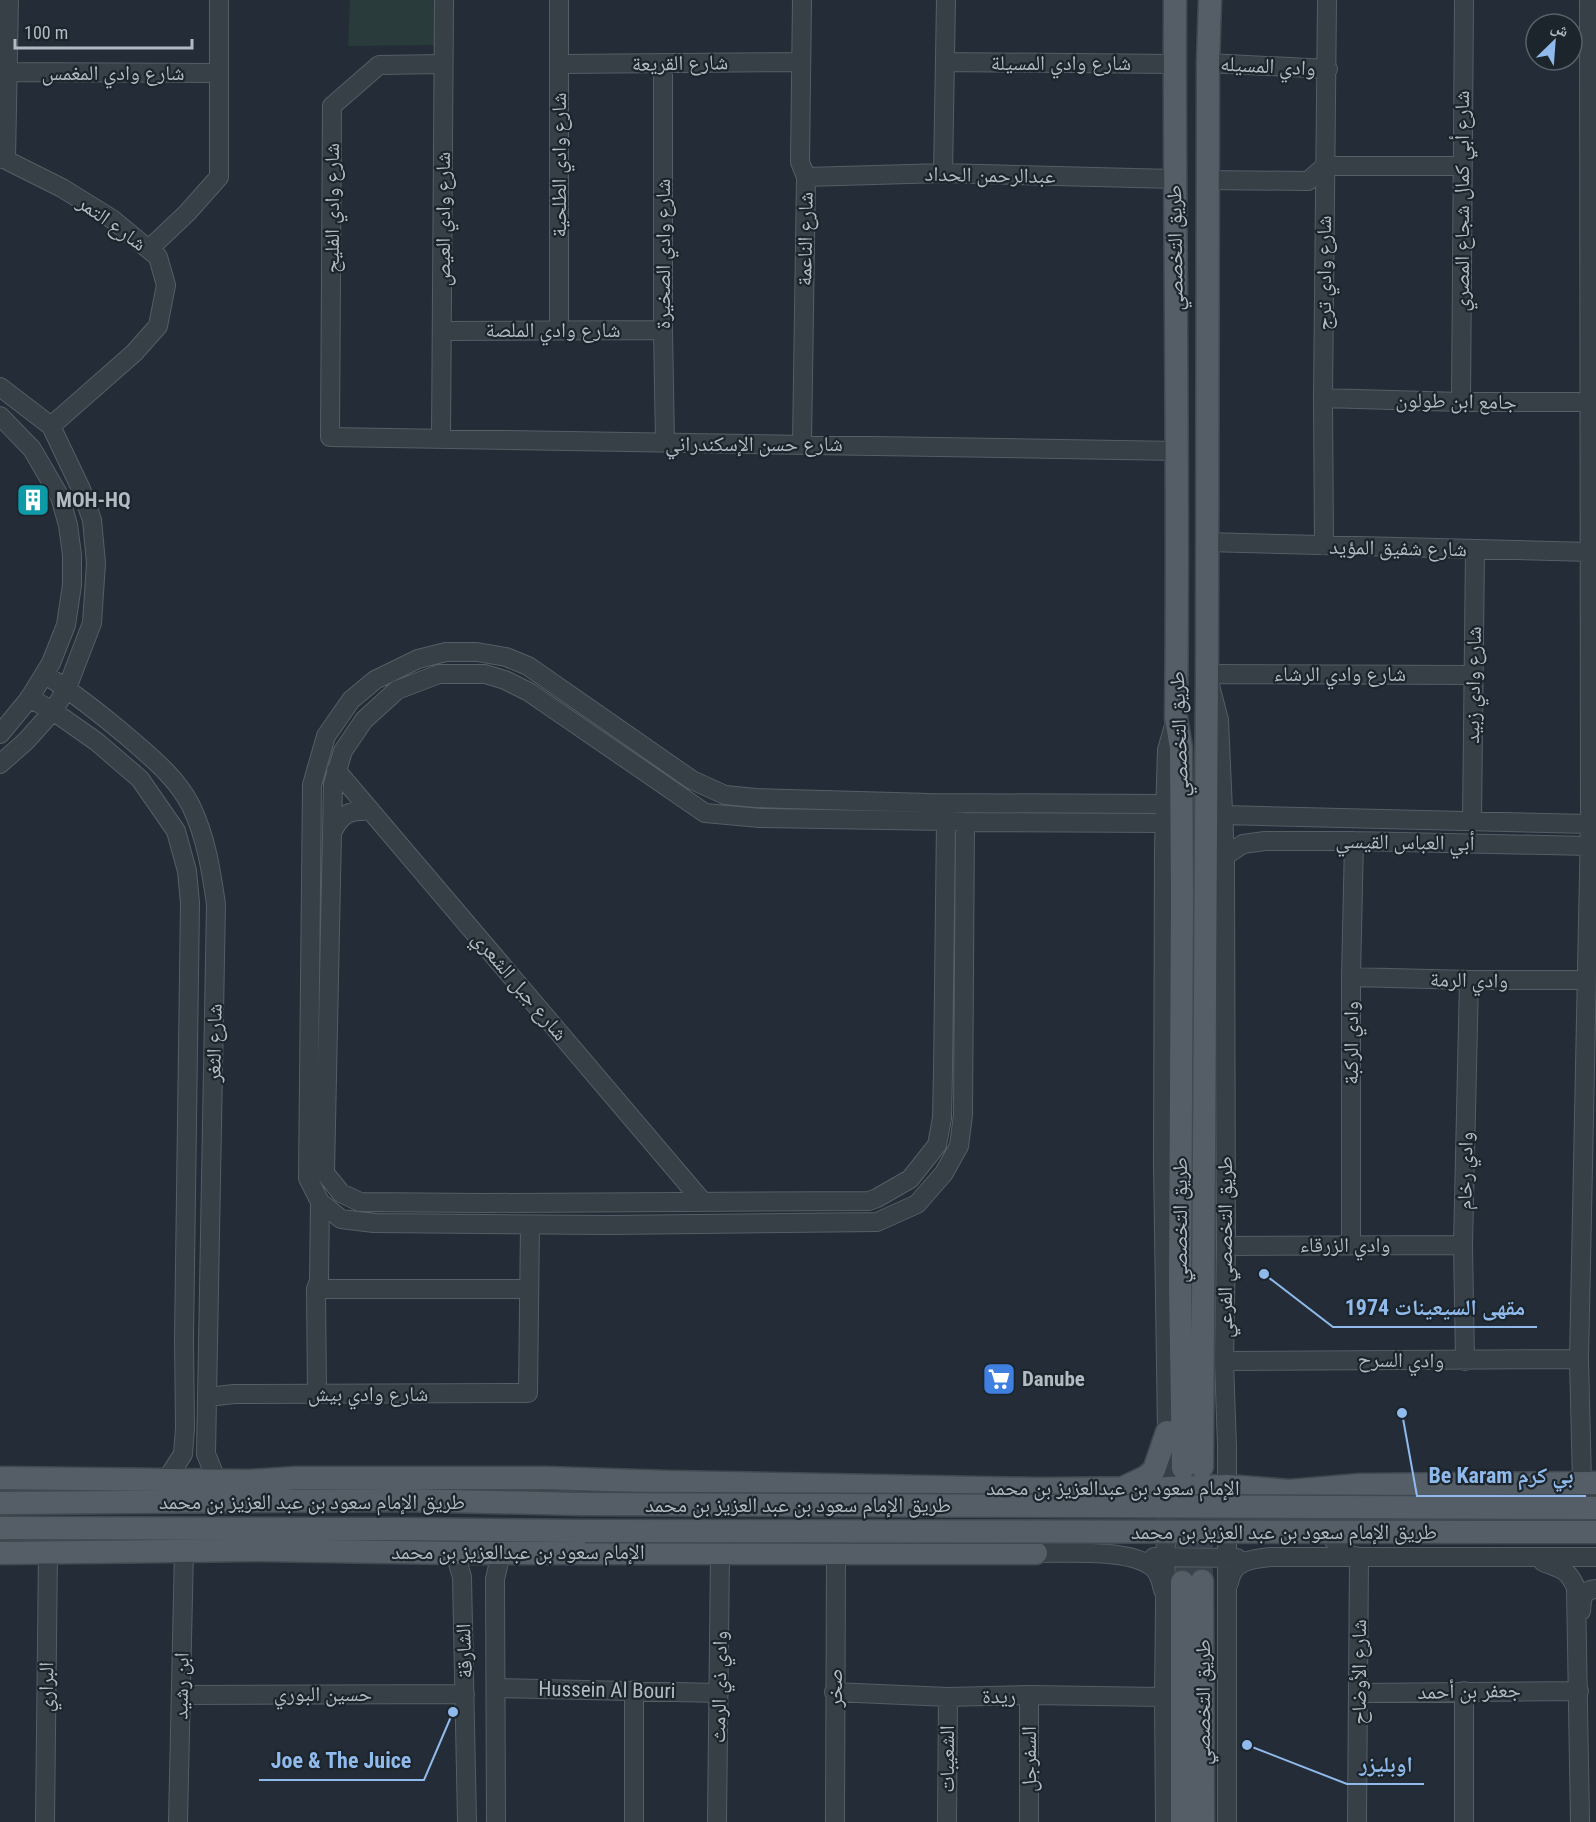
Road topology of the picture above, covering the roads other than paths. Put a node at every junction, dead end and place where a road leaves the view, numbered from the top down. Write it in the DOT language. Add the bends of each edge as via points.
graph roads {
  1 [pos="9,0"];
  2 [pos="219,0"];
  3 [pos="444,0"];
  4 [pos="559,0"];
  5 [pos="802,0"];
  6 [pos="946,0"];
  7 [pos="1175,0"];
  8 [pos="1210,0"];
  9 [pos="1327,0"];
  10 [pos="1464,0"];
  11 [pos="1589,0"];
  12 [pos="801,62"];
  13 [pos="444,63"];
  14 [pos="946,63"];
  15 [pos="1208,63"];
  16 [pos="559,64"];
  17 [pos="663,64"];
  18 [pos="1175,64"];
  19 [pos="1328,69"];
  20 [pos="8,72"];
  21 [pos="218,73"];
  22 [pos="1592,74"];
  23 [pos="1592,95"];
  24 [pos="3,159"];
  25 [pos="1325,166"];
  26 [pos="1462,166"];
  27 [pos="943,173"];
  28 [pos="806,177"];
  29 [pos="1174,179"];
  30 [pos="1207,180"];
  31 [pos="148,249"];
  32 [pos="559,330"];
  33 [pos="663,330"];
  34 [pos="443,331"];
  35 [pos="0,387"];
  36 [pos="1323,398"];
  37 [pos="1461,402"];
  38 [pos="1589,402"];
  39 [pos="0,416"];
  40 [pos="51,426"];
  41 [pos="330,437"];
  42 [pos="441,439"];
  43 [pos="666,443"];
  44 [pos="802,444"];
  45 [pos="1178,451"];
  46 [pos="1206,542"];
  47 [pos="1324,546"];
  48 [pos="1475,549"];
  49 [pos="1589,552"];
  50 [pos="1593,623"];
  51 [pos="44,674"];
  52 [pos="1207,674"];
  53 [pos="1473,675"];
  54 [pos="375,680"];
  55 [pos="67,688"];
  56 [pos="389,697"];
  57 [pos="29,698"];
  58 [pos="53,711"];
  59 [pos="1176,718"];
  60 [pos="112,723"];
  61 [pos="0,734"];
  62 [pos="97,742"];
  63 [pos="0,764"];
  64 [pos="336,770"];
  65 [pos="900,802"];
  66 [pos="1077,803"];
  67 [pos="1166,804"];
  68 [pos="371,811"];
  69 [pos="1223,815"];
  70 [pos="1262,816"];
  71 [pos="900,820"];
  72 [pos="946,821"];
  73 [pos="1472,821"];
  74 [pos="965,822"];
  75 [pos="1077,823"];
  76 [pos="1165,823"];
  77 [pos="1555,823"];
  78 [pos="1590,824"];
  79 [pos="332,833"];
  80 [pos="1265,841"];
  81 [pos="1354,841"];
  82 [pos="1555,846"];
  83 [pos="1589,846"];
  84 [pos="1225,856"];
  85 [pos="1351,977"];
  86 [pos="1469,980"];
  87 [pos="1586,980"];
  88 [pos="1591,1052"];
  89 [pos="1590,1071"];
  90 [pos="320,1202"];
  91 [pos="704,1202"];
  92 [pos="530,1225"];
  93 [pos="1351,1245"];
  94 [pos="1463,1245"];
  95 [pos="1226,1246"];
  96 [pos="316,1289"];
  97 [pos="529,1289"];
  98 [pos="1579,1359"];
  99 [pos="1224,1361"];
  100 [pos="1465,1361"];
  101 [pos="184,1386"];
  102 [pos="208,1392"];
  103 [pos="317,1394"];
  104 [pos="1589,1430"];
  105 [pos="1167,1432"];
  106 [pos="1227,1446"];
  107 [pos="0,1478"];
  108 [pos="167,1479"];
  109 [pos="217,1480"];
  110 [pos="249,1481"];
  111 [pos="1589,1483"];
  112 [pos="1360,1485"];
  113 [pos="1227,1486"];
  114 [pos="1166,1488"];
  115 [pos="1122,1489"];
  116 [pos="1290,1491"];
  117 [pos="405,1500"];
  118 [pos="0,1503"];
  119 [pos="1596,1508"];
  120 [pos="0,1528"];
  121 [pos="398,1529"];
  122 [pos="1596,1532"];
  123 [pos="0,1546"];
  124 [pos="184,1550"];
  125 [pos="260,1550"];
  126 [pos="48,1551"];
  127 [pos="720,1552"];
  128 [pos="0,1553"];
  129 [pos="455,1553"];
  130 [pos="501,1553"];
  131 [pos="836,1553"];
  132 [pos="1036,1553"];
  133 [pos="1122,1554"];
  134 [pos="1269,1557"];
  135 [pos="1359,1557"];
  136 [pos="1596,1557"];
  137 [pos="1166,1558"];
  138 [pos="1227,1558"];
  139 [pos="1515,1558"];
  140 [pos="462,1577"];
  141 [pos="495,1579"];
  142 [pos="1596,1589"];
  143 [pos="1165,1599"];
  144 [pos="1227,1603"];
  145 [pos="1578,1639"];
  146 [pos="496,1688"];
  147 [pos="634,1690"];
  148 [pos="1464,1691"];
  149 [pos="1579,1691"];
  150 [pos="834,1692"];
  151 [pos="719,1693"];
  152 [pos="1358,1693"];
  153 [pos="465,1694"];
  154 [pos="181,1695"];
  155 [pos="1029,1695"];
  156 [pos="948,1697"];
  157 [pos="1164,1697"];
  158 [pos="45,1822"];
  159 [pos="178,1822"];
  160 [pos="467,1822"];
  161 [pos="496,1822"];
  162 [pos="634,1822"];
  163 [pos="717,1822"];
  164 [pos="835,1822"];
  165 [pos="947,1822"];
  166 [pos="1029,1822"];
  167 [pos="1165,1822"];
  168 [pos="1182,1822"];
  169 [pos="1203,1822"];
  170 [pos="1227,1822"];
  171 [pos="1357,1822"];
  172 [pos="1464,1822"];
  173 [pos="1580,1822"];
  1 -- 20 [label="street"];
  2 -- 21 [label="street"];
  3 -- 13 [label="street, شارع وادي العيص"];
  4 -- 16 [label="street, شارع وادي الطلحية"];
  5 -- 12 [label="street, شارع الناعمة"];
  6 -- 14 [label="street"];
  7 -- 18 [label="main road, طريق التخصصي"];
  8 -- 15 [label="main road, طريق التخصصي"];
  9 -- 19 [label="street, شارع وادي ترج"];
  10 -- 26 [label="street, شارع أبي كمال شجاع المصري"];
  11 -- 22 [label="street"];
  12 -- 17 [label="street, شارع القريعة"];
  12 -- 28 [label="street, شارع الناعمة" via="800,162"];
  13 -- 34 [label="street, شارع وادي العيص"];
  13 -- 41 [label="street, شارع وادي الفليح" via="379,65 332,106"];
  14 -- 18 [label="street, شارع وادي المسيلة"];
  14 -- 27 [label="street"];
  15 -- 19 [label="street, وادي المسيله"];
  15 -- 30 [label="main road, طريق التخصصي"];
  16 -- 17 [label="street, شارع القريعة"];
  16 -- 32 [label="street, شارع وادي الطلحية"];
  17 -- 33 [label="street, شارع وادي الصخيرة"];
  18 -- 29 [label="main road, طريق التخصصي"];
  19 -- 25 [label="street, شارع وادي ترج"];
  20 -- 21 [label="street, شارع وادي المغمس"];
  20 -- 24 [label="street"];
  21 -- 31 [label="street" via="219,177"];
  22 -- 23 [label="street"];
  23 -- 38 [label="street"];
  24 -- 31 [label="street, شارع التمر" via="62,188 112,219"];
  25 -- 26 [label="street"];
  25 -- 30 [label="street" via="1308,181"];
  25 -- 36 [label="street, شارع وادي ترج"];
  26 -- 37 [label="street, شارع أبي كمال شجاع المصري"];
  27 -- 28 [label="street, عبدالرحمن الحداد"];
  27 -- 29 [label="street, عبدالرحمن الحداد"];
  28 -- 44 [label="street, شارع الناعمة"];
  29 -- 45 [label="main road, طريق التخصصي"];
  30 -- 46 [label="main road, طريق التخصصي"];
  31 -- 40 [label="street, شارع التمر" via="158,257 166,285 158,326 134,353"];
  32 -- 33 [label="street, شارع وادي الملصة"];
  32 -- 34 [label="street, شارع وادي الملصة"];
  33 -- 43 [label="street, شارع وادي الصخيرة"];
  34 -- 42 [label="street, شارع وادي العيص"];
  35 -- 40 [label="street"];
  36 -- 37 [label="street, جامع ابن طولون"];
  36 -- 47 [label="street, شارع وادي ترج"];
  37 -- 38 [label="street, جامع ابن طولون"];
  38 -- 49 [label="street"];
  39 -- 51 [label="street" via="32,449 60,497 68,525 72,585 66,625"];
  40 -- 55 [label="street" via="92,520 96,563 93,623"];
  41 -- 42 [label="street, شارع حسن الإسكندراني"];
  42 -- 43 [label="street, شارع حسن الإسكندراني"];
  43 -- 44 [label="street, شارع حسن الإسكندراني"];
  44 -- 45 [label="street, شارع حسن الإسكندراني"];
  45 -- 59 [label="main road, طريق التخصصي"];
  46 -- 47 [label="street, شارع شفيق المؤيد"];
  46 -- 52 [label="main road, طريق التخصصي"];
  47 -- 48 [label="street, شارع شفيق المؤيد"];
  48 -- 49 [label="street, شارع شفيق المؤيد"];
  48 -- 53 [label="street, شارع وادي زبيد"];
  49 -- 50 [label="street"];
  50 -- 78 [label="street"];
  51 -- 55 [label="street, شارع الثغر"];
  51 -- 57 [label="street"];
  52 -- 53 [label="street, شارع وادي الرشاء"];
  52 -- 59 [label="main road, طريق التخصصي" via="1192,1467 1180,1286 1182,885 1181,748"];
  52 -- 69 [label="street, طريق التخصصي الفرعي" via="1219,720"];
  53 -- 73 [label="street, شارع وادي زبيد"];
  54 -- 56 [label="street"];
  54 -- 65 [label="street" via="418,659 446,652 506,657 528,666 708,789 756,798"];
  54 -- 90 [label="street" via="351,700 326,736 312,785 308,1178"];
  55 -- 58 [label="street"];
  55 -- 60 [label="street, شارع الثغر"];
  56 -- 64 [label="street" via="364,720 343,751"];
  56 -- 71 [label="street" via="397,690 439,674 485,674 529,692 705,813 760,818"];
  57 -- 58 [label="street, شارع الثغر"];
  57 -- 61 [label="street"];
  58 -- 62 [label="street, شارع الثغر"];
  58 -- 63 [label="street"];
  59 -- 67 [label="street" via="1167,750"];
  60 -- 62 [label="street"];
  60 -- 102 [label="street, شارع الثغر" via="162,766 190,805 206,846 216,904"];
  62 -- 101 [label="street, شارع الثغر" via="140,779 176,831 187,871 190,903"];
  64 -- 68 [label="street, شارع جبل الشعري"];
  64 -- 79 [label="street"];
  65 -- 66 [label="street"];
  65 -- 71 [label="street"];
  66 -- 67 [label="street"];
  66 -- 75 [label="street"];
  67 -- 76 [label="street"];
  68 -- 79 [label="street" via="357,810 344,815"];
  68 -- 91 [label="street, شارع جبل الشعري"];
  69 -- 70 [label="street, أبي العباس القيسي"];
  69 -- 84 [label="street, طريق التخصصي الفرعي"];
  70 -- 73 [label="street, أبي العباس القيسي"];
  70 -- 80 [label="street" via="1253,821 1250,832 1254,838"];
  71 -- 72 [label="street"];
  72 -- 74 [label="street"];
  72 -- 91 [label="street" via="942,1118 938,1145 910,1179 869,1201"];
  73 -- 77 [label="street, أبي العباس القيسي"];
  74 -- 75 [label="street"];
  74 -- 92 [label="street" via="963,1115 959,1146 945,1173 917,1204 877,1222"];
  75 -- 76 [label="street"];
  76 -- 105 [label="street" via="1163,1164"];
  77 -- 78 [label="street, أبي العباس القيسي"];
  77 -- 82 [label="street" via="1563,825 1569,836"];
  78 -- 83 [label="street"];
  79 -- 91 [label="street" via="326,1173 341,1194 360,1202"];
  80 -- 81 [label="street, أبي العباس القيسي"];
  80 -- 84 [label="street, أبي العباس القيسي" via="1243,843"];
  81 -- 82 [label="street, أبي العباس القيسي"];
  81 -- 85 [label="street, وادي الركبة"];
  82 -- 83 [label="street, أبي العباس القيسي"];
  83 -- 87 [label="street"];
  84 -- 95 [label="street, طريق التخصصي الفرعي"];
  85 -- 86 [label="street, وادي الرمة"];
  85 -- 93 [label="street, وادي الركبة"];
  86 -- 87 [label="street, وادي الرمة"];
  86 -- 94 [label="street, وادي رخام"];
  87 -- 88 [label="street"];
  88 -- 89 [label="street"];
  89 -- 98 [label="street"];
  90 -- 92 [label="street" via="341,1219 374,1223"];
  90 -- 96 [label="street"];
  92 -- 97 [label="street"];
  93 -- 94 [label="street, وادي الزرقاء"];
  93 -- 95 [label="street, وادي الزرقاء"];
  94 -- 100 [label="street, وادي رخام"];
  95 -- 99 [label="street, طريق التخصصي الفرعي"];
  96 -- 97 [label="street"];
  96 -- 103 [label="street"];
  97 -- 103 [label="street, شارع وادي بيش" via="528,1393"];
  98 -- 100 [label="street, وادي السرح"];
  98 -- 104 [label="street"];
  99 -- 100 [label="street, وادي السرح"];
  99 -- 106 [label="street, طريق التخصصي الفرعي"];
  101 -- 102 [label="street, شارع وادي بيش"];
  101 -- 108 [label="street, شارع الثغر" via="183,1454"];
  102 -- 103 [label="street, شارع وادي بيش"];
  102 -- 109 [label="street, شارع الثغر" via="206,1454"];
  104 -- 111 [label="street"];
  105 -- 106 [label="street" via="1175,1470 1181,1476 1216,1471"];
  105 -- 114 [label="street"];
  105 -- 115 [label="main road" via="1154,1470"];
  106 -- 113 [label="street, طريق التخصصي الفرعي"];
  106 -- 116 [label="street, الإمام سعود بن عبدالعزيز بن محمد" via="1241,1476 1250,1482"];
  107 -- 108 [label="main road, الإمام سعود بن عبدالعزيز بن محمد"];
  108 -- 109 [label="main road, الإمام سعود بن عبدالعزيز بن محمد"];
  109 -- 110 [label="main road, الإمام سعود بن عبدالعزيز بن محمد"];
  110 -- 115 [label="main road, الإمام سعود بن عبدالعزيز بن محمد" via="546,1478"];
  110 -- 117 [label="main road"];
  111 -- 112 [label="main road, الإمام سعود بن عبدالعزيز بن محمد"];
  112 -- 116 [label="main road, الإمام سعود بن عبدالعزيز بن محمد"];
  112 -- 135 [label="street" via="1340,1490 1331,1499 1328,1521 1332,1539 1347,1555"];
  113 -- 114 [label="main road, الإمام سعود بن عبدالعزيز بن محمد"];
  113 -- 116 [label="main road, الإمام سعود بن عبدالعزيز بن محمد"];
  113 -- 138 [label="street, طريق التخصصي الفرعي"];
  114 -- 115 [label="main road, الإمام سعود بن عبدالعزيز بن محمد"];
  114 -- 137 [label="street"];
  117 -- 118 [label="main road, طريق الإمام سعود بن عبد العزيز بن محمد"];
  117 -- 119 [label="main road, طريق الإمام سعود بن عبد العزيز بن محمد, bridge"];
  120 -- 121 [label="main road, طريق الإمام سعود بن عبد العزيز بن محمد"];
  121 -- 122 [label="main road, طريق الإمام سعود بن عبد العزيز بن محمد, bridge"];
  121 -- 125 [label="main road" via="369,1538 303,1540"];
  123 -- 126 [label="main road"];
  124 -- 125 [label="main road, الإمام سعود بن عبدالعزيز بن محمد"];
  124 -- 126 [label="main road, الإمام سعود بن عبدالعزيز بن محمد"];
  124 -- 154 [label="street, ابن رشيد"];
  125 -- 129 [label="main road, الإمام سعود بن عبدالعزيز بن محمد"];
  126 -- 128 [label="main road, الإمام سعود بن عبدالعزيز بن محمد"];
  126 -- 158 [label="street, البراري"];
  127 -- 130 [label="main road, الإمام سعود بن عبدالعزيز بن محمد"];
  127 -- 131 [label="main road, الإمام سعود بن عبدالعزيز بن محمد"];
  127 -- 151 [label="street, وادي ذي الرمث"];
  129 -- 130 [label="main road, الإمام سعود بن عبدالعزيز بن محمد"];
  129 -- 140 [label="street, الشارقة"];
  130 -- 141 [label="street, الشارقة"];
  131 -- 132 [label="main road, الإمام سعود بن عبدالعزيز بن محمد"];
  131 -- 150 [label="street, صخر"];
  132 -- 133 [label="street"];
  133 -- 137 [label="street"];
  133 -- 143 [label="street" via="1151,1565 1159,1574"];
  134 -- 135 [label="street"];
  134 -- 138 [label="street"];
  134 -- 144 [label="street" via="1242,1562 1234,1569"];
  135 -- 139 [label="street"];
  135 -- 152 [label="street, شارع الأوضاح"];
  136 -- 139 [label="street"];
  137 -- 138 [label="street"];
  137 -- 143 [label="street"];
  138 -- 144 [label="street, طريق التخصصي الفرعي"];
  139 -- 145 [label="street" via="1562,1568 1571,1577 1576,1588"];
  140 -- 141 [label="street" via="472,1564 480,1561 488,1565"];
  140 -- 153 [label="street, الشارقة"];
  141 -- 146 [label="street, الشارقة"];
  142 -- 145 [label="street" via="1583,1596"];
  143 -- 144 [label="street" via="1176,1574 1201,1564 1217,1571"];
  143 -- 157 [label="street"];
  144 -- 170 [label="street, طريق التخصصي الفرعي"];
  145 -- 149 [label="street"];
  146 -- 147 [label="street, Hussein Al Bouri"];
  146 -- 161 [label="street, الشارقة"];
  147 -- 151 [label="street, Hussein Al Bouri"];
  147 -- 162 [label="street"];
  148 -- 149 [label="street, جعفر بن أحمد"];
  148 -- 152 [label="street, جعفر بن أحمد"];
  148 -- 172 [label="street"];
  149 -- 173 [label="street"];
  150 -- 156 [label="street, ريدة"];
  150 -- 164 [label="street, صخر"];
  151 -- 163 [label="street, وادي ذي الرمث"];
  152 -- 171 [label="street, شارع الأوضاح"];
  153 -- 154 [label="street, حسين البوري"];
  153 -- 160 [label="street, الشارقة"];
  154 -- 159 [label="street, ابن رشيد"];
  155 -- 156 [label="street, ريدة"];
  155 -- 157 [label="street, ريدة"];
  155 -- 166 [label="street, السفرجل"];
  156 -- 165 [label="street, الشعيبات"];
  157 -- 167 [label="street"];
  168 -- 169 [label="main road, طريق التخصصي" via="1192,1582"];
}
